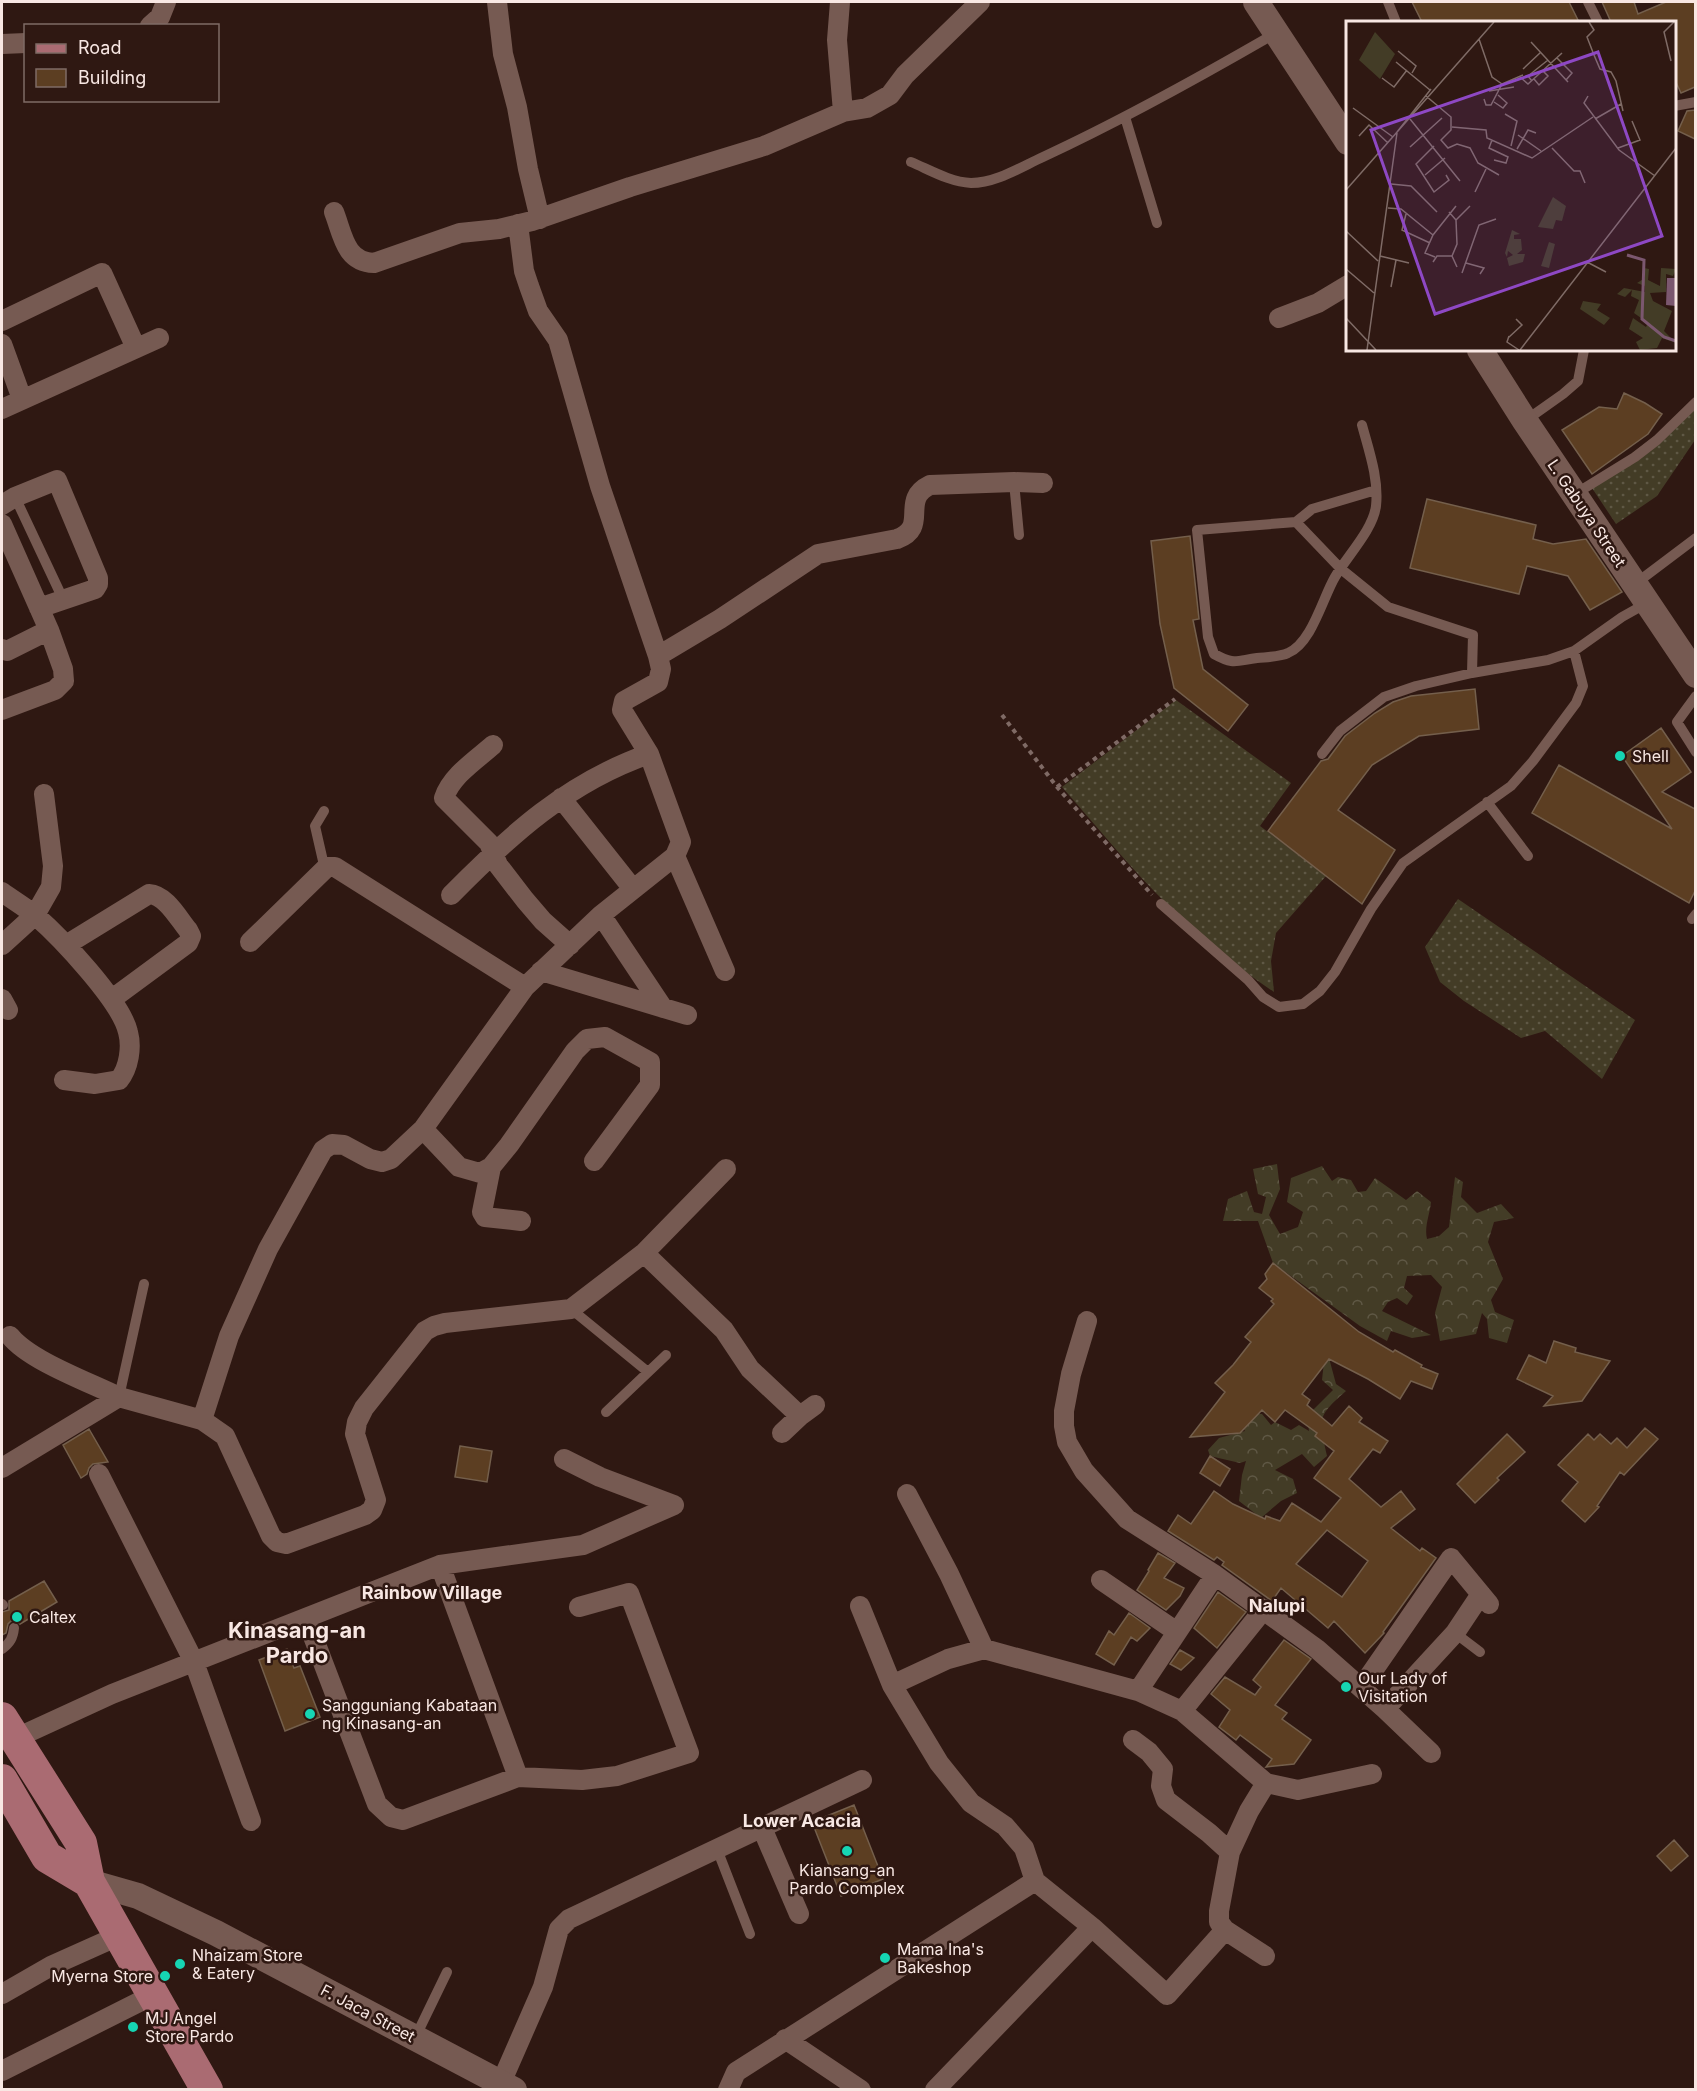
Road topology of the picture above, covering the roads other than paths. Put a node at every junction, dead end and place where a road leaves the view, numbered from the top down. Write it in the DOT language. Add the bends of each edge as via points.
graph roads {
  1 [pos="166,2"];
  2 [pos="497,2"];
  3 [pos="840,2"];
  4 [pos="980,2"];
  5 [pos="1256,2"];
  6 [pos="1388,2"];
  7 [pos="1588,2"];
  8 [pos="1396,21"];
  9 [pos="1598,21"];
  10 [pos="152,24"];
  11 [pos="1277,33"];
  12 [pos="24,43"];
  13 [pos="2,44"];
  14 [pos="1695,102"];
  15 [pos="1676,106"];
  16 [pos="843,112"];
  17 [pos="1125,117"];
  18 [pos="1346,140"];
  19 [pos="911,162"];
  20 [pos="334,212"];
  21 [pos="540,219"];
  22 [pos="1157,223"];
  23 [pos="518,224"];
  24 [pos="1346,286"];
  25 [pos="1280,318"];
  26 [pos="2,321"];
  27 [pos="159,338"];
  28 [pos="2,344"];
  29 [pos="136,348"];
  30 [pos="1481,351"];
  31 [pos="1584,351"];
  32 [pos="22,399"];
  33 [pos="1695,402"];
  34 [pos="2,409"];
  35 [pos="1525,421"];
  36 [pos="1362,425"];
  37 [pos="1014,482"];
  38 [pos="1043,483"];
  39 [pos="1376,490"];
  40 [pos="1576,495"];
  41 [pos="8,501"];
  42 [pos="1296,522"];
  43 [pos="2,524"];
  44 [pos="1019,535"];
  45 [pos="1695,538"];
  46 [pos="1341,569"];
  47 [pos="1641,594"];
  48 [pos="63,599"];
  49 [pos="39,608"];
  50 [pos="49,630"];
  51 [pos="2,649"];
  52 [pos="1574,651"];
  53 [pos="658,656"];
  54 [pos="1472,673"];
  55 [pos="1695,675"];
  56 [pos="1695,696"];
  57 [pos="2,710"];
  58 [pos="493,745"];
  59 [pos="1695,752"];
  60 [pos="649,754"];
  61 [pos="1322,754"];
  62 [pos="44,794"];
  63 [pos="561,798"];
  64 [pos="1487,802"];
  65 [pos="324,811"];
  66 [pos="494,851"];
  67 [pos="675,856"];
  68 [pos="1528,856"];
  69 [pos="327,867"];
  70 [pos="633,889"];
  71 [pos="2,892"];
  72 [pos="451,895"];
  73 [pos="1161,904"];
  74 [pos="35,915"];
  75 [pos="601,915"];
  76 [pos="250,942"];
  77 [pos="2,945"];
  78 [pos="66,945"];
  79 [pos="570,945"];
  80 [pos="725,971"];
  81 [pos="541,972"];
  82 [pos="525,987"];
  83 [pos="112,999"];
  84 [pos="663,1008"];
  85 [pos="687,1015"];
  86 [pos="64,1080"];
  87 [pos="423,1129"];
  88 [pos="594,1161"];
  89 [pos="491,1167"];
  90 [pos="726,1169"];
  91 [pos="520,1221"];
  92 [pos="644,1253"];
  93 [pos="144,1284"];
  94 [pos="571,1309"];
  95 [pos="1087,1321"];
  96 [pos="10,1336"];
  97 [pos="666,1355"];
  98 [pos="648,1372"];
  99 [pos="119,1396"];
  100 [pos="606,1412"];
  101 [pos="202,1420"];
  102 [pos="782,1433"];
  103 [pos="564,1459"];
  104 [pos="2,1468"];
  105 [pos="99,1474"];
  106 [pos="907,1494"];
  107 [pos="440,1565"];
  108 [pos="1215,1575"];
  109 [pos="1101,1580"];
  110 [pos="860,1606"];
  111 [pos="579,1607"];
  112 [pos="1264,1609"];
  113 [pos="306,1618"];
  114 [pos="14,1628"];
  115 [pos="1177,1632"];
  116 [pos="1455,1633"];
  117 [pos="2,1649"];
  118 [pos="984,1649"];
  119 [pos="1480,1652"];
  120 [pos="194,1662"];
  121 [pos="892,1685"];
  122 [pos="1361,1688"];
  123 [pos="1138,1691"];
  124 [pos="1385,1709"];
  125 [pos="1182,1711"];
  126 [pos="8,1729"];
  127 [pos="1133,1740"];
  128 [pos="1431,1753"];
  129 [pos="1372,1774"];
  130 [pos="518,1777"];
  131 [pos="2,1780"];
  132 [pos="862,1780"];
  133 [pos="1266,1783"];
  134 [pos="250,1821"];
  135 [pos="762,1828"];
  136 [pos="717,1849"];
  137 [pos="1230,1852"];
  138 [pos="1035,1881"];
  139 [pos="89,1882"];
  140 [pos="799,1914"];
  141 [pos="1092,1927"];
  142 [pos="1225,1930"];
  143 [pos="750,1934"];
  144 [pos="118,1936"];
  145 [pos="1265,1956"];
  146 [pos="447,1972"];
  147 [pos="2,1994"];
  148 [pos="153,1995"];
  149 [pos="415,2038"];
  150 [pos="785,2039"];
  151 [pos="2,2071"];
  152 [pos="508,2086"];
  153 [pos="207,2090"];
  154 [pos="728,2090"];
  155 [pos="861,2090"];
  156 [pos="935,2090"];
  1 -- 10 [label="street"];
  2 -- 21 [label="street" via="503,54"];
  3 -- 16 [label="street" via="837,40"];
  4 -- 16 [label="street" via="905,75 890,95 867,108"];
  5 -- 11 [label="street"];
  6 -- 8 [label="lane"];
  7 -- 9 [label="lane"];
  11 -- 17 [label="lane"];
  11 -- 18 [label="street"];
  12 -- 13 [label="street"];
  14 -- 15 [label="lane"];
  16 -- 21 [label="street" via="764,146"];
  17 -- 19 [label="lane" via="994,180 958,182"];
  17 -- 22 [label="lane"];
  20 -- 23 [label="street" via="351,255 374,263 460,233"];
  21 -- 23 [label="street"];
  23 -- 53 [label="street" via="524,271 538,311 558,340 600,486"];
  24 -- 25 [label="street" via="1318,303"];
  26 -- 29 [label="street" via="102,273"];
  27 -- 29 [label="street"];
  28 -- 32 [label="street"];
  29 -- 32 [label="street"];
  30 -- 35 [label="street, L. Gabuya Street"];
  31 -- 35 [label="lane" via="1578,381"];
  32 -- 34 [label="street"];
  33 -- 40 [label="lane" via="1658,440"];
  35 -- 40 [label="street, L. Gabuya Street"];
  36 -- 39 [label="lane"];
  37 -- 38 [label="street"];
  37 -- 44 [label="lane"];
  37 -- 53 [label="street" via="930,485 921,489 915,496 913,527 908,535 818,554"];
  39 -- 42 [label="lane" via="1312,509"];
  39 -- 46 [label="lane" via="1376,508 1362,539"];
  40 -- 47 [label="street, L. Gabuya Street"];
  41 -- 48 [label="lane"];
  41 -- 48 [label="street" via="57,480 98,578 95,589"];
  42 -- 46 [label="lane"];
  42 -- 46 [label="lane" via="1197,530 1208,637 1214,654 1229,662 1289,653 1302,642 1319,615"];
  43 -- 49 [label="street"];
  45 -- 47 [label="lane"];
  46 -- 54 [label="lane" via="1388,607 1473,635"];
  47 -- 52 [label="lane" via="1622,617"];
  47 -- 55 [label="street, L. Gabuya Street"];
  48 -- 49 [label="street"];
  49 -- 50 [label="street"];
  50 -- 51 [label="street" via="7,651"];
  50 -- 57 [label="street" via="64,681 55,690"];
  52 -- 54 [label="lane" via="1548,660"];
  52 -- 64 [label="lane" via="1583,686 1576,703 1511,786"];
  53 -- 60 [label="street" via="658,682 624,701 622,710"];
  54 -- 61 [label="lane" via="1384,697 1340,731"];
  56 -- 59 [label="lane" via="1677,722"];
  58 -- 66 [label="street" via="459,776 444,798"];
  60 -- 63 [label="street" via="602,772"];
  60 -- 67 [label="street" via="681,842"];
  62 -- 74 [label="street" via="53,866 51,887"];
  63 -- 66 [label="street"];
  63 -- 70 [label="street"];
  64 -- 68 [label="lane"];
  64 -- 73 [label="lane" via="1403,863 1335,972 1303,1004 1279,1007 1263,997"];
  65 -- 69 [label="lane" via="315,826"];
  66 -- 72 [label="street"];
  66 -- 79 [label="street" via="507,879"];
  67 -- 70 [label="street"];
  67 -- 80 [label="street"];
  69 -- 76 [label="street"];
  69 -- 82 [label="street" via="342,869"];
  70 -- 75 [label="street"];
  71 -- 74 [label="street"];
  74 -- 77 [label="street"];
  74 -- 78 [label="street"];
  75 -- 79 [label="street"];
  75 -- 84 [label="street"];
  78 -- 83 [label="street"];
  78 -- 83 [label="street" via="149,894 162,898 188,930 188,943"];
  79 -- 81 [label="street"];
  81 -- 82 [label="street"];
  81 -- 84 [label="street"];
  82 -- 87 [label="street"];
  83 -- 86 [label="street" via="128,1031 126,1072 119,1080 103,1083"];
  84 -- 85 [label="street"];
  87 -- 89 [label="street" via="459,1167 480,1173"];
  87 -- 101 [label="street" via="391,1159 382,1162 344,1145 332,1144 323,1150 268,1249 234,1325"];
  88 -- 89 [label="street" via="650,1085 651,1076 650,1062 605,1037 587,1039 574,1052"];
  89 -- 91 [label="street" via="482,1212 485,1217"];
  90 -- 92 [label="street"];
  92 -- 94 [label="street"];
  92 -- 102 [label="street" via="724,1330 750,1369 808,1411"];
  93 -- 99 [label="lane"];
  94 -- 98 [label="lane"];
  94 -- 101 [label="street" via="445,1323 425,1331 357,1422 355,1434 375,1500 372,1510 286,1544 271,1536 225,1436"];
  95 -- 108 [label="street" via="1064,1411 1067,1442 1073,1454 1127,1519"];
  96 -- 99 [label="street" via="19,1347 38,1358"];
  97 -- 98 [label="lane"];
  98 -- 100 [label="lane"];
  99 -- 101 [label="street"];
  99 -- 104 [label="street"];
  103 -- 107 [label="street" via="674,1505 583,1545"];
  105 -- 120 [label="street"];
  106 -- 118 [label="street"];
  107 -- 113 [label="street"];
  107 -- 130 [label="street"];
  108 -- 112 [label="street"];
  108 -- 115 [label="street"];
  109 -- 115 [label="street"];
  110 -- 121 [label="street"];
  111 -- 130 [label="street" via="629,1593 689,1753 617,1776 582,1780"];
  112 -- 122 [label="street"];
  112 -- 125 [label="street"];
  113 -- 120 [label="street"];
  113 -- 130 [label="street" via="377,1804 391,1816 404,1820"];
  114 -- 117 [label="lane" via="9,1644"];
  115 -- 123 [label="street"];
  116 -- 119 [label="lane"];
  116 -- 122 [label="street" via="1485,1599 1451,1558"];
  116 -- 124 [label="street"];
  118 -- 121 [label="street" via="948,1659"];
  118 -- 123 [label="street"];
  120 -- 126 [label="street"];
  120 -- 134 [label="street"];
  121 -- 138 [label="street" via="939,1763 971,1803 1005,1826 1024,1848"];
  122 -- 124 [label="street"];
  123 -- 125 [label="street"];
  124 -- 128 [label="street"];
  125 -- 133 [label="street"];
  126 -- 139 [label="main road" via="81,1843"];
  127 -- 137 [label="street" via="1163,1769 1162,1794 1170,1805"];
  129 -- 133 [label="street" via="1298,1790"];
  131 -- 139 [label="main road" via="47,1857"];
  132 -- 135 [label="street"];
  133 -- 137 [label="street"];
  135 -- 136 [label="street"];
  135 -- 140 [label="street"];
  136 -- 143 [label="lane"];
  136 -- 152 [label="street" via="568,1919 560,1929"];
  137 -- 142 [label="street" via="1219,1911 1219,1922"];
  138 -- 141 [label="street"];
  138 -- 150 [label="street"];
  139 -- 144 [label="main road"];
  139 -- 149 [label="street, F. Jaca Street" via="148,1901 216,1933"];
  141 -- 142 [label="street" via="1167,1995"];
  141 -- 156 [label="street"];
  142 -- 145 [label="street"];
  144 -- 147 [label="street" via="51,1966"];
  144 -- 148 [label="main road"];
  146 -- 149 [label="lane"];
  148 -- 151 [label="street"];
  148 -- 153 [label="main road"];
  149 -- 152 [label="street, F. Jaca Street"];
  150 -- 154 [label="street" via="736,2072"];
  150 -- 155 [label="street"];
}
